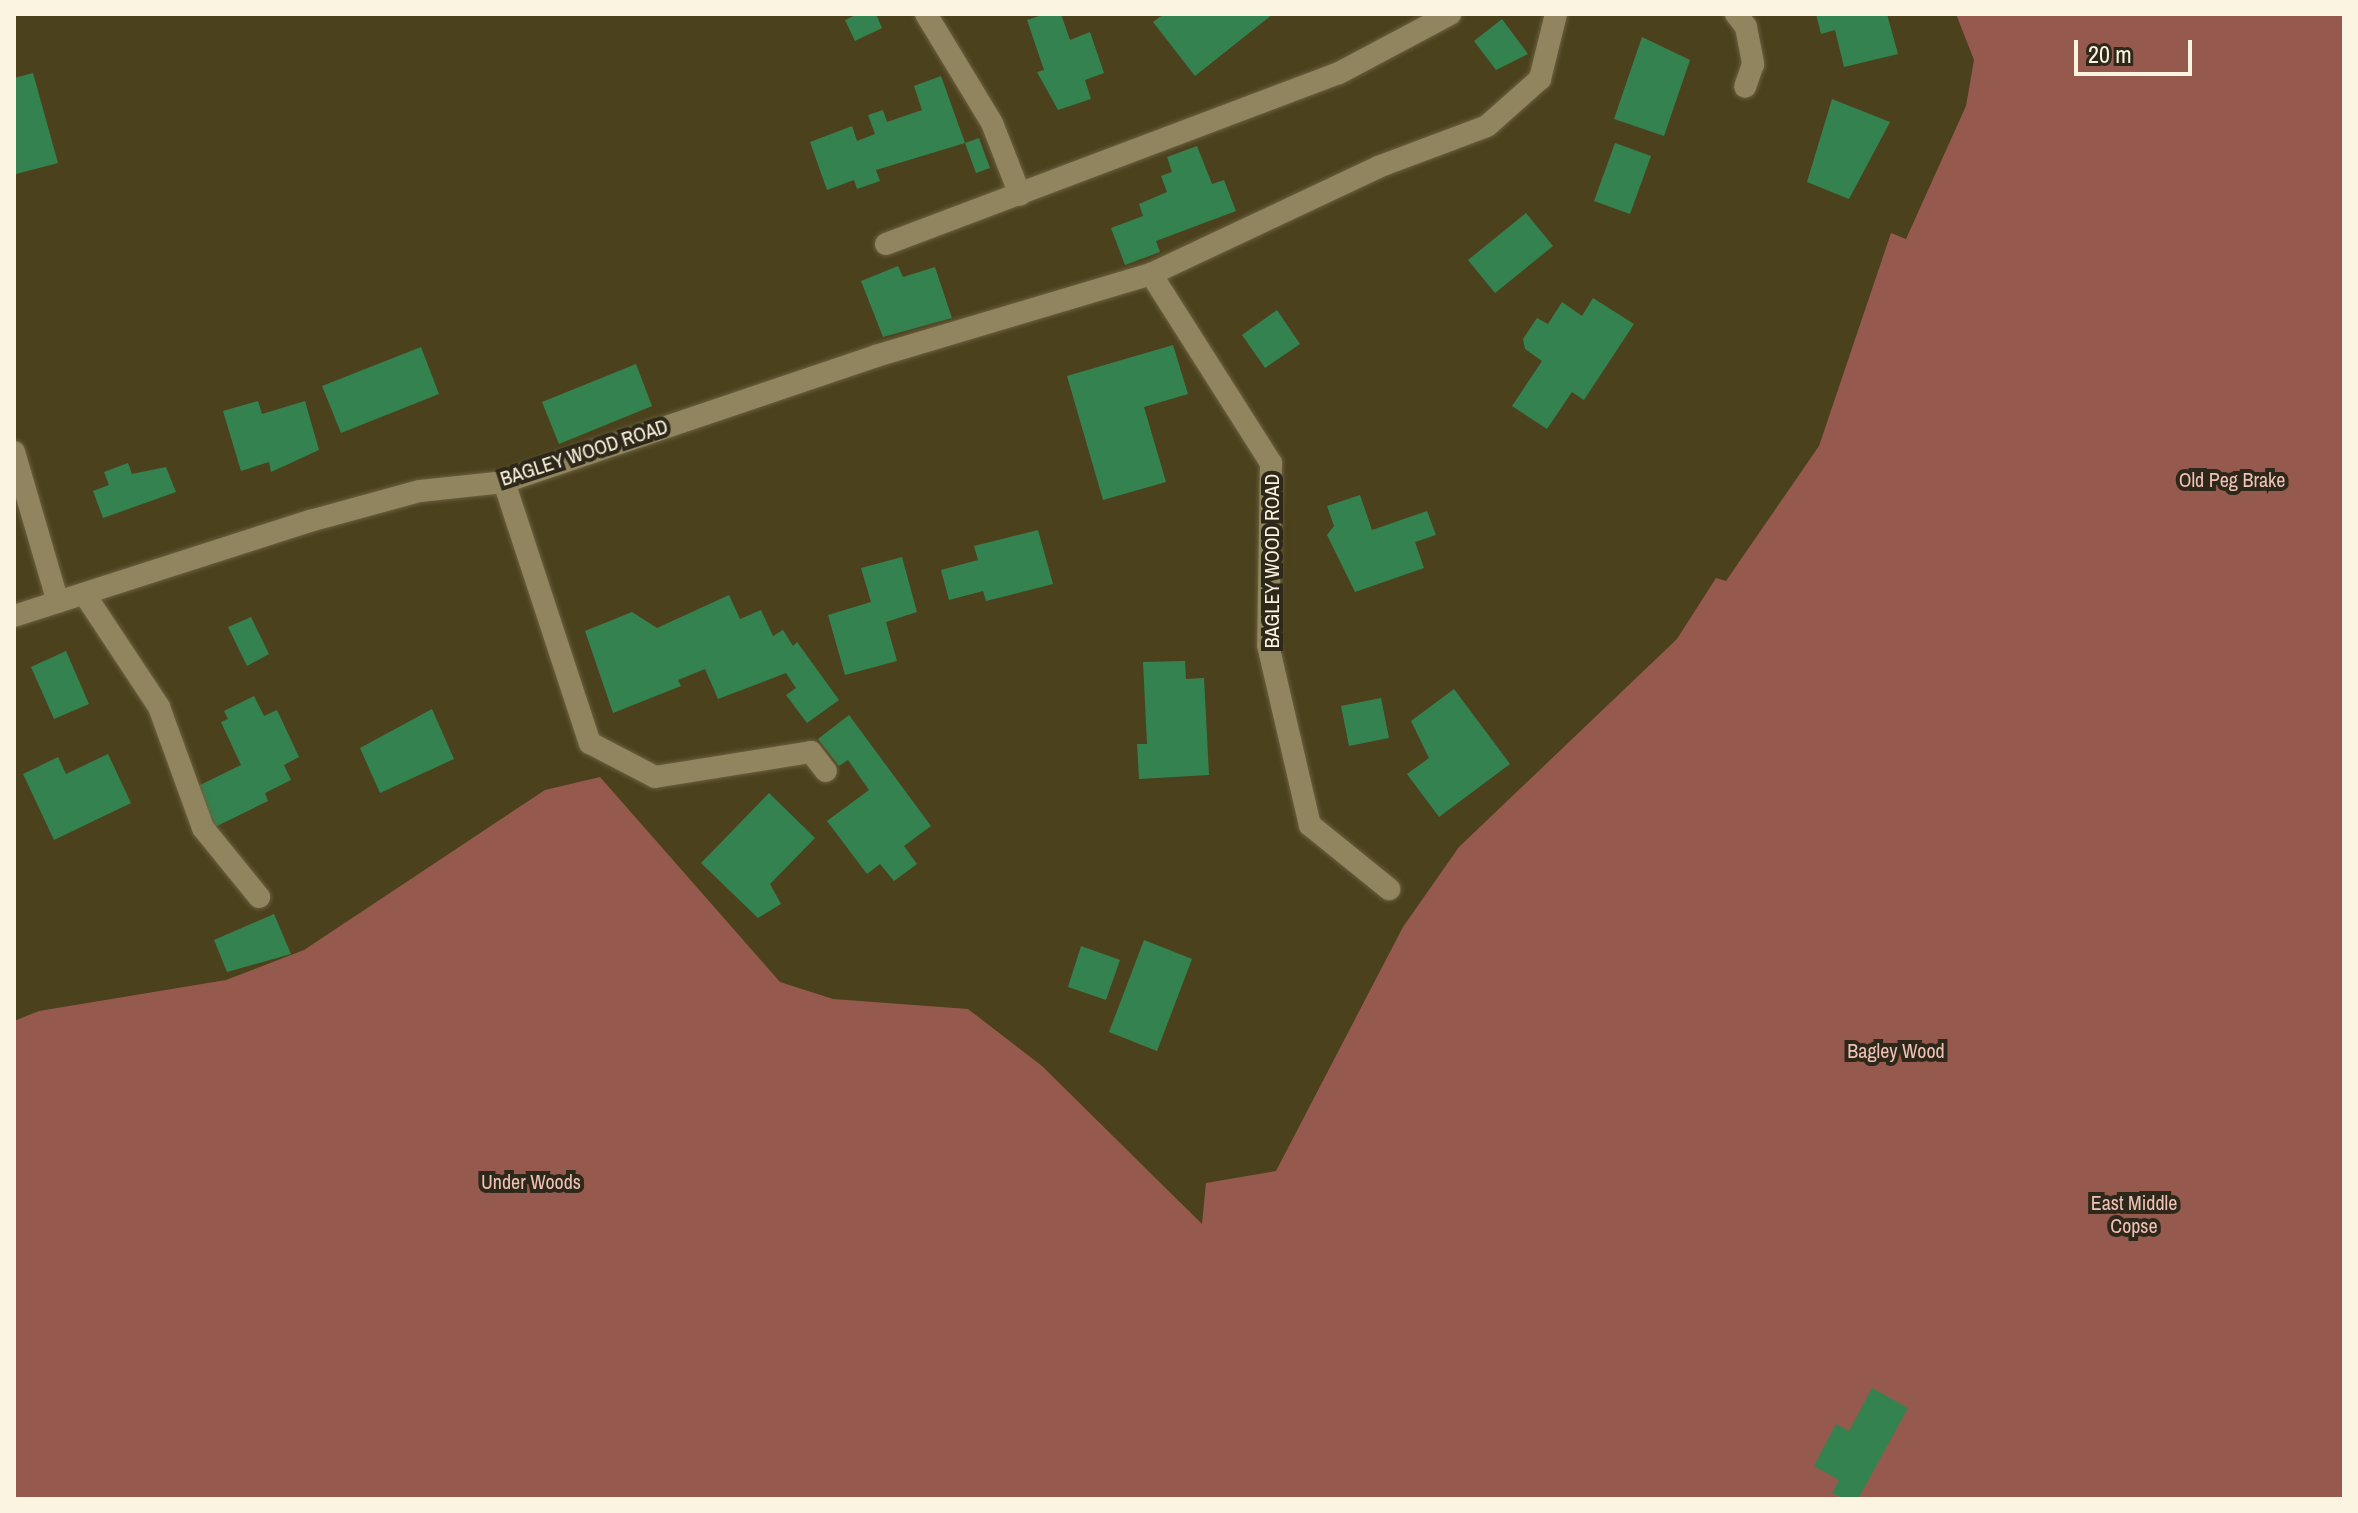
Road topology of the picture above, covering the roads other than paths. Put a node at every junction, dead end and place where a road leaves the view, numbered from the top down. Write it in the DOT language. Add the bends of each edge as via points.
graph roads {
  1 [pos="926,14"];
  2 [pos="1450,14"];
  3 [pos="1556,14"];
  4 [pos="1736,14"];
  5 [pos="1745,87"];
  6 [pos="1020,195"];
  7 [pos="886,244"];
  8 [pos="1151,274"];
  9 [pos="14,452"];
  10 [pos="504,482"];
  11 [pos="85,595"];
  12 [pos="58,602"];
  13 [pos="14,616"];
  14 [pos="826,771"];
  15 [pos="1389,889"];
  16 [pos="259,897"];
  1 -- 6 [label="street" via="992,123"];
  2 -- 6 [label="street" via="1339,73"];
  3 -- 8 [label="street, BAGLEY WOOD ROAD" via="1540,79 1487,126 1378,167"];
  4 -- 5 [label="street" via="1762,67"];
  6 -- 7 [label="street"];
  8 -- 10 [label="street, BAGLEY WOOD ROAD" via="876,356"];
  8 -- 15 [label="street, BAGLEY WOOD ROAD" via="1271,463 1268,645 1310,825"];
  9 -- 12 [label="street"];
  10 -- 11 [label="street, BAGLEY WOOD ROAD" via="420,491"];
  10 -- 14 [label="street" via="590,743 655,777 811,752"];
  11 -- 12 [label="street, BAGLEY WOOD ROAD"];
  11 -- 16 [label="street" via="159,707 203,828"];
  12 -- 13 [label="street, BAGLEY WOOD ROAD"];
}
